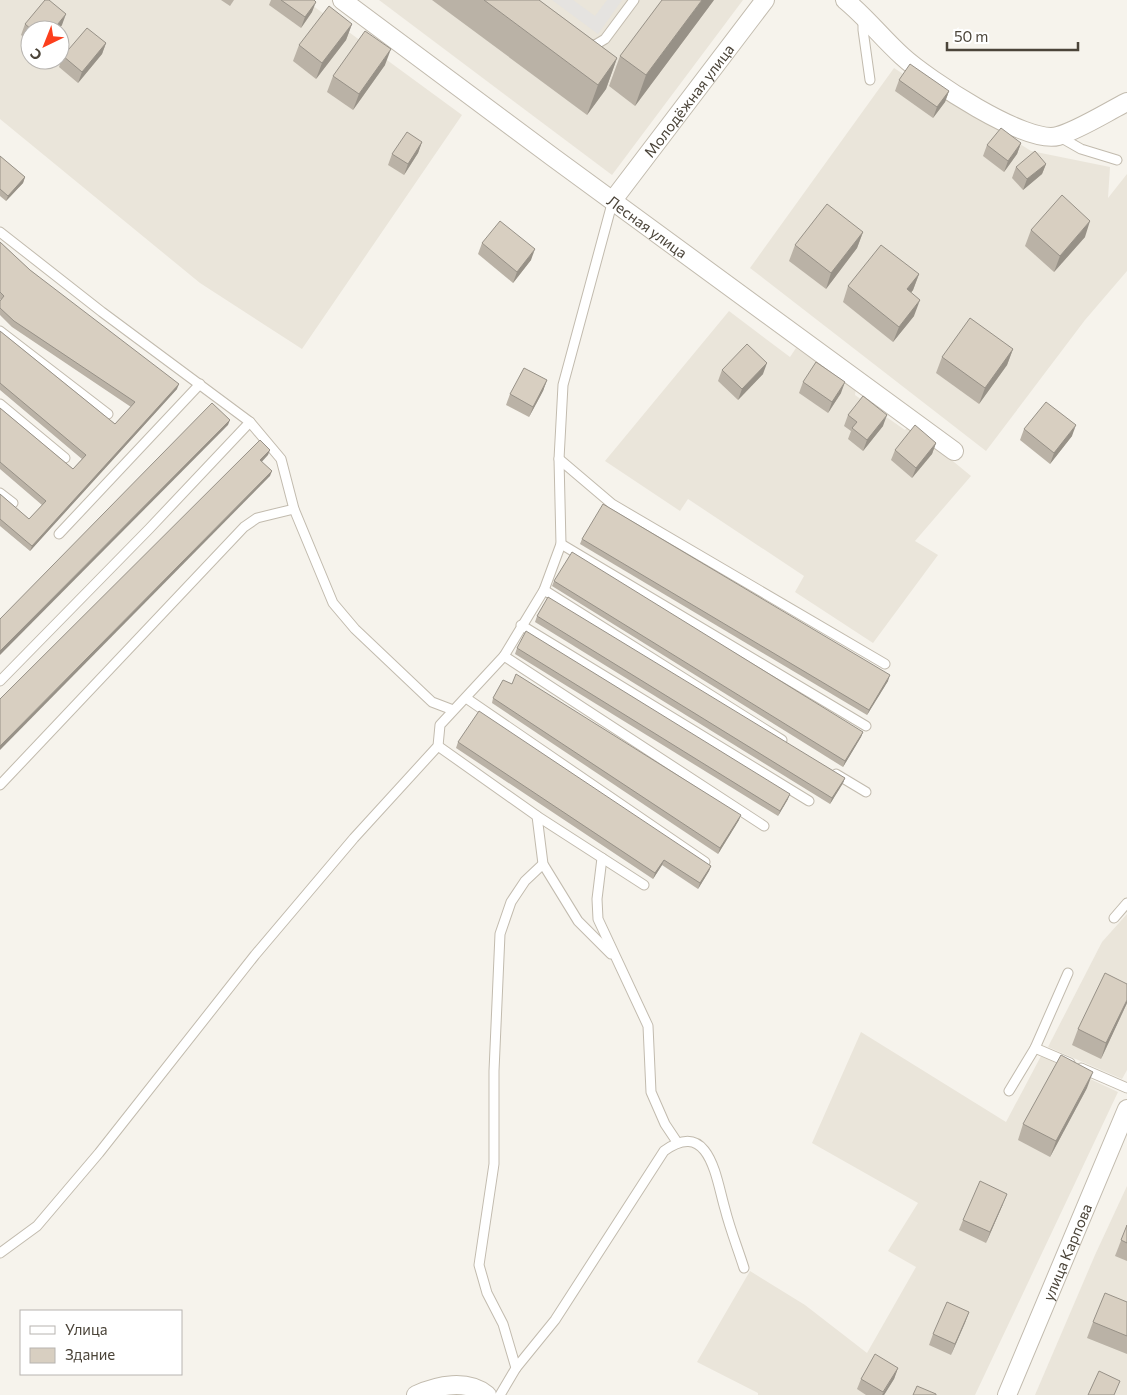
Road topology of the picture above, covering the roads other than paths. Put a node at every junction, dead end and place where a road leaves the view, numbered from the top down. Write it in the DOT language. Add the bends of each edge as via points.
graph roads {
  1 [pos="342,0"];
  2 [pos="634,0"];
  3 [pos="765,0"];
  4 [pos="845,0"];
  5 [pos="863,14"];
  6 [pos="577,38"];
  7 [pos="870,80"];
  8 [pos="1127,102"];
  9 [pos="1058,136"];
  10 [pos="1117,160"];
  11 [pos="613,200"];
  12 [pos="0,232"];
  13 [pos="0,331"];
  14 [pos="200,384"];
  15 [pos="0,404"];
  16 [pos="108,414"];
  17 [pos="250,422"];
  18 [pos="954,451"];
  19 [pos="65,458"];
  20 [pos="558,459"];
  21 [pos="0,493"];
  22 [pos="12,503"];
  23 [pos="294,509"];
  24 [pos="59,534"];
  25 [pos="562,544"];
  26 [pos="544,590"];
  27 [pos="521,625"];
  28 [pos="504,656"];
  29 [pos="885,664"];
  30 [pos="0,681"];
  31 [pos="466,698"];
  32 [pos="453,710"];
  33 [pos="866,726"];
  34 [pos="438,746"];
  35 [pos="792,746"];
  36 [pos="824,766"];
  37 [pos="0,785"];
  38 [pos="866,792"];
  39 [pos="809,801"];
  40 [pos="537,816"];
  41 [pos="764,826"];
  42 [pos="602,858"];
  43 [pos="543,864"];
  44 [pos="709,865"];
  45 [pos="644,885"];
  46 [pos="1127,903"];
  47 [pos="1114,918"];
  48 [pos="615,957"];
  49 [pos="1068,973"];
  50 [pos="1036,1048"];
  51 [pos="1127,1088"];
  52 [pos="1009,1091"];
  53 [pos="1127,1109"];
  54 [pos="676,1142"];
  55 [pos="0,1253"];
  56 [pos="744,1268"];
  57 [pos="516,1368"];
  58 [pos="416,1395"];
  59 [pos="487,1395"];
  60 [pos="500,1395"];
  61 [pos="1007,1395"];
  1 -- 11 [label="street, Лесная улица"];
  2 -- 6 [label="lane" via="605,39 595,45 584,44"];
  3 -- 11 [label="street, Молодёжная улица"];
  4 -- 5 [label="street"];
  5 -- 7 [label="lane"];
  5 -- 9 [label="street" via="902,56 945,89 1018,128 1042,137"];
  8 -- 9 [label="street"];
  9 -- 10 [label="lane" via="1080,149"];
  11 -- 18 [label="street, Лесная улица"];
  11 -- 20 [label="lane" via="563,385"];
  12 -- 14 [label="lane"];
  13 -- 16 [label="lane"];
  14 -- 17 [label="lane"];
  14 -- 24 [label="lane"];
  15 -- 19 [label="lane"];
  17 -- 23 [label="lane" via="281,459"];
  17 -- 30 [label="lane"];
  20 -- 25 [label="lane"];
  20 -- 29 [label="lane" via="612,504"];
  21 -- 22 [label="lane"];
  23 -- 32 [label="lane" via="333,603 355,629 432,702"];
  23 -- 37 [label="lane" via="257,518 244,527"];
  25 -- 26 [label="lane"];
  25 -- 33 [label="lane"];
  26 -- 27 [label="lane"];
  26 -- 35 [label="lane"];
  27 -- 28 [label="lane"];
  27 -- 39 [label="lane"];
  28 -- 31 [label="lane"];
  28 -- 41 [label="lane"];
  31 -- 32 [label="lane"];
  31 -- 44 [label="lane"];
  32 -- 34 [label="lane" via="440,725"];
  34 -- 40 [label="lane"];
  34 -- 55 [label="lane" via="354,838 261,948 99,1154 37,1226"];
  36 -- 38 [label="lane"];
  40 -- 42 [label="lane"];
  40 -- 43 [label="lane"];
  42 -- 45 [label="lane"];
  42 -- 48 [label="lane" via="598,918"];
  43 -- 48 [label="lane" via="578,921"];
  43 -- 57 [label="lane" via="525,881 511,902 500,934 494,1164 479,1265 487,1293 503,1324"];
  46 -- 47 [label="lane"];
  48 -- 54 [label="lane" via="648,1026 651,1092"];
  49 -- 50 [label="lane"];
  50 -- 51 [label="lane"];
  50 -- 52 [label="lane"];
  53 -- 61 [label="street, улица Карпова"];
  54 -- 56 [label="lane" via="694,1142 707,1153 716,1170"];
  54 -- 57 [label="lane" via="664,1151 555,1320"];
  57 -- 60 [label="lane"];
  58 -- 59 [label="street" via="454,1384 479,1389"];
}
